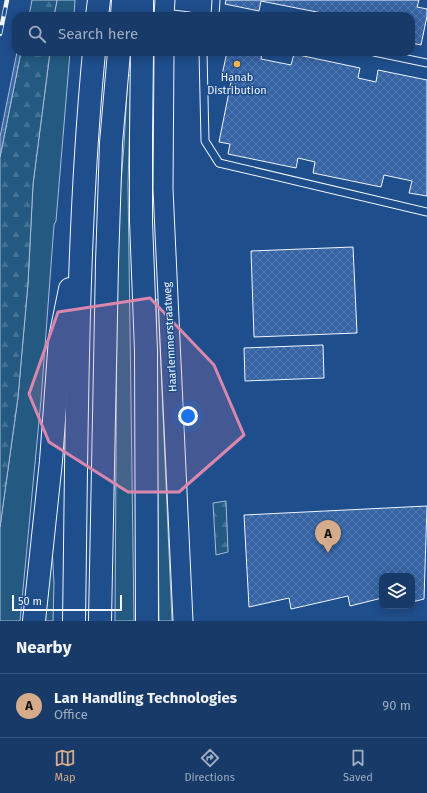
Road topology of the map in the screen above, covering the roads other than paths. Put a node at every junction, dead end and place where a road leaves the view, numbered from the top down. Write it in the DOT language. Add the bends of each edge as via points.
graph roads {
  1 [pos="99,0"];
  2 [pos="123,0"];
  3 [pos="142,0"];
  4 [pos="216,0"];
  5 [pos="98,12"];
  6 [pos="122,12"];
  7 [pos="142,12"];
  8 [pos="215,12"];
  9 [pos="94,56"];
  10 [pos="119,56"];
  11 [pos="142,56"];
  12 [pos="164,56"];
  13 [pos="203,56"];
  14 [pos="393,56"];
  15 [pos="427,63"];
  16 [pos="427,212"];
  17 [pos="81,233"];
  18 [pos="34,621"];
  19 [pos="74,621"];
  20 [pos="100,621"];
  21 [pos="147,621"];
  22 [pos="183,621"];
  1 -- 5 [label="highway"];
  2 -- 6 [label="highway"];
  3 -- 7 [label="highway"];
  4 -- 8 [label="lane"];
  9 -- 17 [label="highway"];
  10 -- 20 [label="highway" via="111,143 107,263"];
  11 -- 21 [label="highway" via="141,221 146,351"];
  12 -- 22 [label="main road, Haarlemmerstraatweg" via="162,189"];
  13 -- 16 [label="lane" via="205,141 219,163"];
  14 -- 15 [label="lane"];
  17 -- 18 [label="highway" via="60,338 51,461"];
  17 -- 19 [label="highway"];
}
